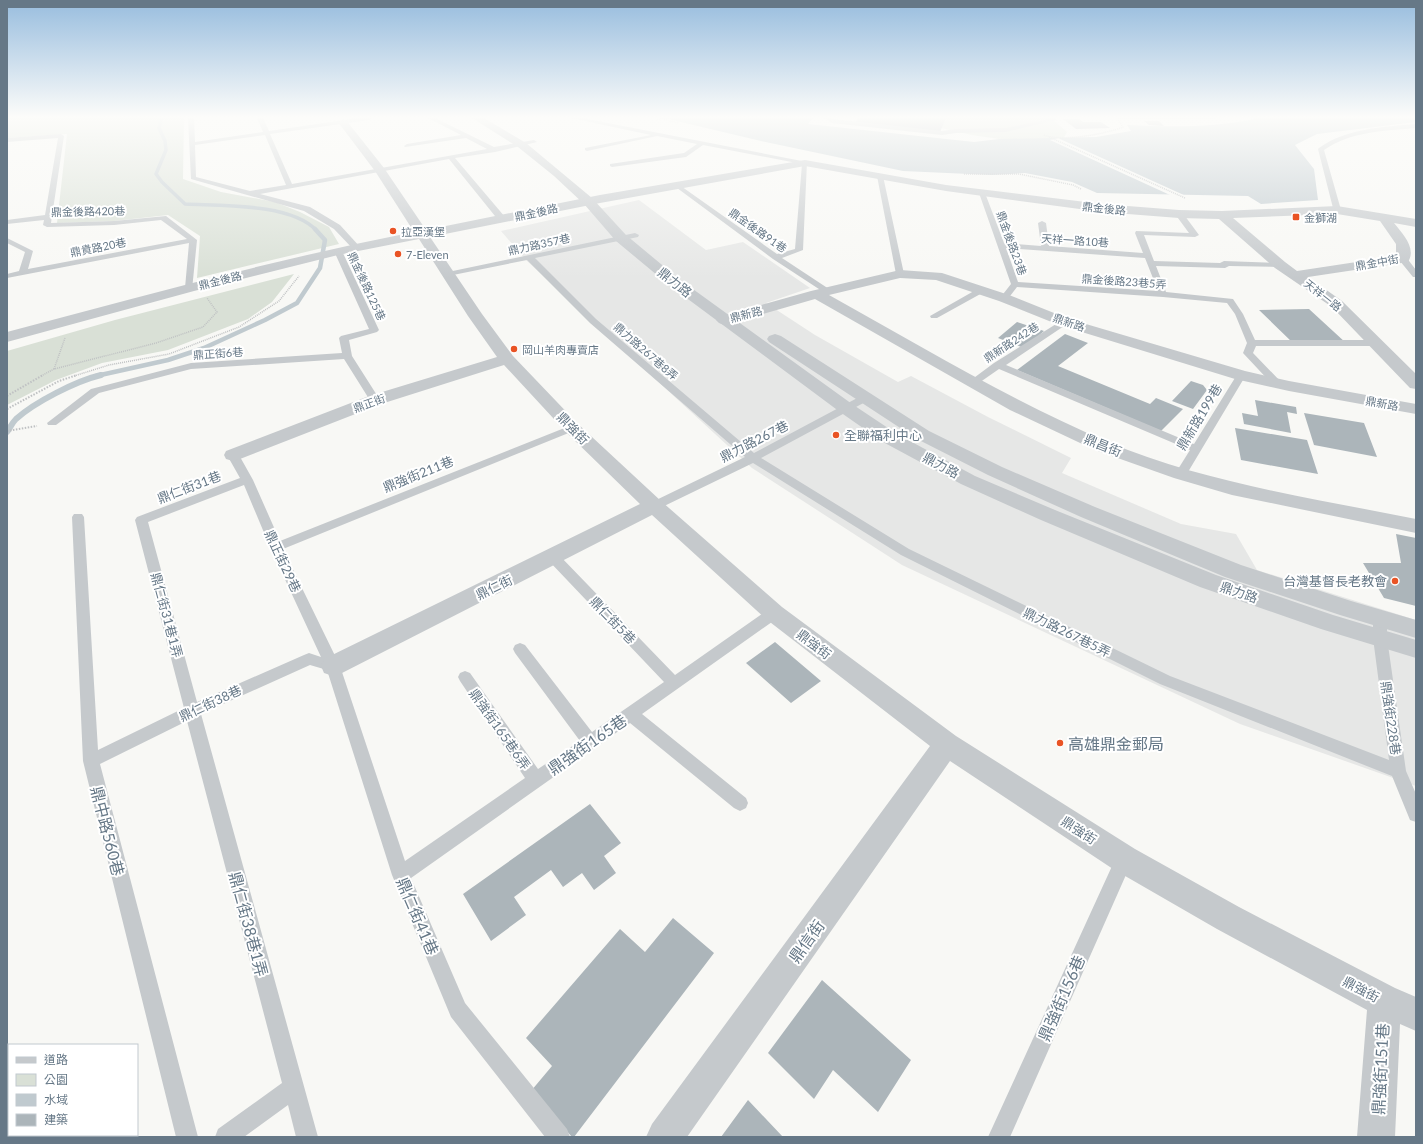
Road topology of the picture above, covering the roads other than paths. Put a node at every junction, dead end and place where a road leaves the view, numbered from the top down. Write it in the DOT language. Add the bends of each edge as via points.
graph roads {
  1 [pos="55,171"];
  2 [pos="193,171"];
  3 [pos="284,171"];
  4 [pos="372,171"];
  5 [pos="381,171"];
  6 [pos="461,171"];
  7 [pos="555,171"];
  8 [pos="564,171"];
  9 [pos="756,171"];
  10 [pos="804,171"];
  11 [pos="853,171"];
  12 [pos="1327,171"];
  13 [pos="880,176"];
  14 [pos="676,185"];
  15 [pos="290,186"];
  16 [pos="982,193"];
  17 [pos="248,194"];
  18 [pos="594,200"];
  19 [pos="1337,210"];
  20 [pos="1179,214"];
  21 [pos="1222,215"];
  22 [pos="48,216"];
  23 [pos="1384,218"];
  24 [pos="502,219"];
  25 [pos="7,222"];
  26 [pos="1042,223"];
  27 [pos="1416,223"];
  28 [pos="421,235"];
  29 [pos="628,237"];
  30 [pos="7,240"];
  31 [pos="193,240"];
  32 [pos="1001,245"];
  33 [pos="357,248"];
  34 [pos="1045,248"];
  35 [pos="338,251"];
  36 [pos="529,256"];
  37 [pos="776,257"];
  38 [pos="1149,259"];
  39 [pos="1403,259"];
  40 [pos="1280,265"];
  41 [pos="23,273"];
  42 [pos="448,274"];
  43 [pos="900,274"];
  44 [pos="1296,274"];
  45 [pos="1416,275"];
  46 [pos="7,276"];
  47 [pos="1015,284"];
  48 [pos="189,288"];
  49 [pos="981,290"];
  50 [pos="822,293"];
  51 [pos="1163,294"];
  52 [pos="1004,298"];
  53 [pos="934,316"];
  54 [pos="732,318"];
  55 [pos="1064,322"];
  56 [pos="7,337"];
  57 [pos="1252,343"];
  58 [pos="1377,343"];
  59 [pos="347,356"];
  60 [pos="507,359"];
  61 [pos="997,365"];
  62 [pos="1241,375"];
  63 [pos="972,383"];
  64 [pos="1277,383"];
  65 [pos="1416,384"];
  66 [pos="865,398"];
  67 [pos="375,400"];
  68 [pos="846,408"];
  69 [pos="1416,409"];
  70 [pos="52,423"];
  71 [pos="572,428"];
  72 [pos="1196,449"];
  73 [pos="234,455"];
  74 [pos="753,458"];
  75 [pos="1181,474"];
  76 [pos="247,480"];
  77 [pos="654,506"];
  78 [pos="78,517"];
  79 [pos="141,520"];
  80 [pos="1416,526"];
  81 [pos="276,547"];
  82 [pos="553,557"];
  83 [pos="774,613"];
  84 [pos="1380,628"];
  85 [pos="1416,629"];
  86 [pos="520,649"];
  87 [pos="1416,649"];
  88 [pos="333,666"];
  89 [pos="465,677"];
  90 [pos="674,683"];
  91 [pos="192,711"];
  92 [pos="630,714"];
  93 [pos="590,742"];
  94 [pos="947,744"];
  95 [pos="91,761"];
  96 [pos="1398,771"];
  97 [pos="536,780"];
  98 [pos="740,803"];
  99 [pos="1416,814"];
  100 [pos="1124,859"];
  101 [pos="400,875"];
  102 [pos="1384,1001"];
  103 [pos="1416,1014"];
  104 [pos="294,1087"];
  105 [pos="187,1137"];
  106 [pos="226,1137"];
  107 [pos="307,1137"];
  108 [pos="559,1137"];
  109 [pos="665,1137"];
  110 [pos="999,1137"];
  111 [pos="1376,1137"];
  1 -- 22 [label="lane, 鼎金後路420巷"];
  2 -- 17 [label="lane" via="193,178"];
  3 -- 15 [label="lane"];
  4 -- 15 [label="lane"];
  5 -- 28 [label="street, 鼎強街"];
  6 -- 24 [label="lane"];
  7 -- 18 [label="street, 鼎力路"];
  8 -- 18 [label="street, 鼎力路"];
  9 -- 14 [label="street, 鼎金後路"];
  10 -- 37 [label="lane" via="799,250"];
  11 -- 13 [label="street, 鼎金後路"];
  12 -- 19 [label="lane"];
  13 -- 16 [label="street, 鼎金後路"];
  13 -- 43 [label="lane"];
  14 -- 18 [label="street, 鼎金後路"];
  14 -- 37 [label="lane, 鼎金後路91巷"];
  15 -- 17 [label="lane"];
  16 -- 20 [label="street, 鼎金後路" via="1102,208"];
  16 -- 32 [label="lane, 鼎金後路23巷"];
  17 -- 33 [label="lane" via="272,198 307,209 337,226"];
  18 -- 24 [label="street, 鼎金後路"];
  18 -- 29 [label="street, 鼎力路"];
  19 -- 21 [label="street, 鼎金後路"];
  19 -- 23 [label="street, 鼎金後路"];
  20 -- 21 [label="street, 鼎金後路"];
  20 -- 38 [label="lane" via="1195,235 1139,233"];
  21 -- 40 [label="street, 天祥一路"];
  22 -- 25 [label="lane"];
  22 -- 31 [label="lane, 鼎金後路420巷" via="47,225 114,223 163,218"];
  23 -- 27 [label="street"];
  23 -- 39 [label="street, 鼎金中街" via="1403,244"];
  24 -- 28 [label="street, 鼎金後路"];
  26 -- 34 [label="lane"];
  28 -- 33 [label="street, 鼎金後路"];
  28 -- 42 [label="street, 鼎強街"];
  29 -- 36 [label="lane, 鼎力路357巷"];
  29 -- 54 [label="street, 鼎力路" via="674,282"];
  30 -- 41 [label="lane" via="29,251"];
  31 -- 41 [label="lane, 鼎貴路20巷"];
  31 -- 48 [label="lane"];
  32 -- 34 [label="lane, 天祥一路10巷"];
  32 -- 47 [label="lane, 鼎金後路23巷"];
  33 -- 35 [label="street, 鼎金後路"];
  34 -- 38 [label="lane, 天祥一路10巷"];
  35 -- 48 [label="street, 鼎金後路"];
  35 -- 59 [label="lane, 鼎金後路125巷" via="374,330 344,338"];
  36 -- 42 [label="lane, 鼎力路357巷"];
  36 -- 74 [label="lane, 鼎力路267巷8弄" via="593,321"];
  37 -- 50 [label="lane, 鼎金後路91巷"];
  38 -- 40 [label="lane, 天祥一路10巷" via="1225,266 1224,263"];
  38 -- 51 [label="lane"];
  39 -- 44 [label="street, 鼎金中街"];
  39 -- 45 [label="lane"];
  40 -- 44 [label="street, 天祥一路"];
  41 -- 46 [label="lane, 鼎貴路20巷"];
  42 -- 60 [label="street, 鼎強街"];
  43 -- 49 [label="street, 鼎新路" via="936,276"];
  43 -- 50 [label="street, 鼎新路"];
  44 -- 58 [label="street, 天祥一路" via="1337,304"];
  47 -- 51 [label="lane, 鼎金後路23巷5弄"];
  47 -- 52 [label="lane, 鼎金後路23巷"];
  48 -- 56 [label="street, 鼎金後路"];
  49 -- 52 [label="street, 鼎新路"];
  49 -- 53 [label="lane"];
  50 -- 54 [label="street, 鼎新路"];
  50 -- 63 [label="street, 鼎昌街"];
  51 -- 57 [label="lane, 鼎金後路23巷5弄" via="1230,300"];
  52 -- 55 [label="street, 鼎新路"];
  54 -- 66 [label="street, 鼎力路"];
  54 -- 68 [label="street, 鼎力路"];
  55 -- 61 [label="lane, 鼎新路242巷"];
  55 -- 62 [label="street, 鼎新路"];
  57 -- 58 [label="lane"];
  57 -- 64 [label="lane" via="1248,353"];
  58 -- 65 [label="street, 天祥一路"];
  59 -- 67 [label="lane"];
  59 -- 70 [label="lane, 鼎正街6巷" via="191,366 95,391"];
  60 -- 67 [label="street, 鼎正街"];
  60 -- 71 [label="street, 鼎強街"];
  61 -- 63 [label="lane, 鼎新路242巷"];
  61 -- 72 [label="lane"];
  62 -- 64 [label="street, 鼎新路"];
  62 -- 72 [label="lane, 鼎新路199巷"];
  63 -- 75 [label="street, 鼎昌街" via="1102,446"];
  64 -- 69 [label="street, 鼎新路"];
  66 -- 68 [label="lane, 鼎力路267巷"];
  66 -- 84 [label="street, 鼎力路" via="923,435 995,471 1088,512"];
  67 -- 73 [label="street, 鼎正街"];
  68 -- 74 [label="lane, 鼎力路267巷"];
  68 -- 84 [label="street, 鼎力路" via="890,438 962,476 1048,515 1208,581 1329,623"];
  71 -- 77 [label="street, 鼎強街"];
  71 -- 81 [label="lane, 鼎強街211巷"];
  72 -- 75 [label="lane, 鼎新路199巷"];
  73 -- 76 [label="lane, 鼎正街29巷"];
  74 -- 77 [label="lane, 鼎力路267巷"];
  74 -- 96 [label="lane, 鼎力路267巷5弄" via="905,552 1165,680"];
  75 -- 80 [label="street, 鼎昌街" via="1232,489"];
  76 -- 79 [label="lane, 鼎仁街31巷"];
  76 -- 81 [label="lane, 鼎正街29巷"];
  77 -- 82 [label="street, 鼎仁街"];
  77 -- 83 [label="street, 鼎強街"];
  78 -- 95 [label="lane, 鼎中路560巷"];
  79 -- 91 [label="lane, 鼎仁街31巷1弄"];
  81 -- 88 [label="lane, 鼎正街29巷"];
  82 -- 88 [label="street, 鼎仁街"];
  82 -- 90 [label="lane, 鼎仁街5巷"];
  83 -- 90 [label="lane, 鼎強街165巷"];
  83 -- 94 [label="street, 鼎強街"];
  84 -- 85 [label="street, 鼎力路"];
  84 -- 87 [label="street, 鼎力路"];
  84 -- 96 [label="lane, 鼎強街228巷"];
  86 -- 93 [label="lane"];
  88 -- 91 [label="lane, 鼎仁街38巷" via="309,659"];
  88 -- 101 [label="lane, 鼎仁街41巷"];
  89 -- 97 [label="lane, 鼎強街165巷6弄"];
  90 -- 92 [label="lane, 鼎強街165巷"];
  91 -- 95 [label="lane, 鼎仁街38巷"];
  91 -- 104 [label="lane, 鼎仁街38巷1弄"];
  92 -- 93 [label="lane, 鼎強街165巷"];
  92 -- 98 [label="lane"];
  93 -- 97 [label="lane, 鼎強街165巷"];
  94 -- 100 [label="street, 鼎強街"];
  94 -- 109 [label="street, 鼎信街"];
  95 -- 105 [label="lane, 鼎中路560巷"];
  96 -- 99 [label="lane, 鼎強街228巷"];
  97 -- 101 [label="lane, 鼎強街165巷"];
  100 -- 102 [label="street, 鼎強街"];
  100 -- 110 [label="lane, 鼎強街156巷"];
  101 -- 108 [label="lane, 鼎仁街41巷" via="458,1010"];
  102 -- 103 [label="street, 鼎強街"];
  102 -- 111 [label="street, 鼎強街151巷"];
  104 -- 106 [label="lane"];
  104 -- 107 [label="lane, 鼎仁街38巷1弄"];
}
